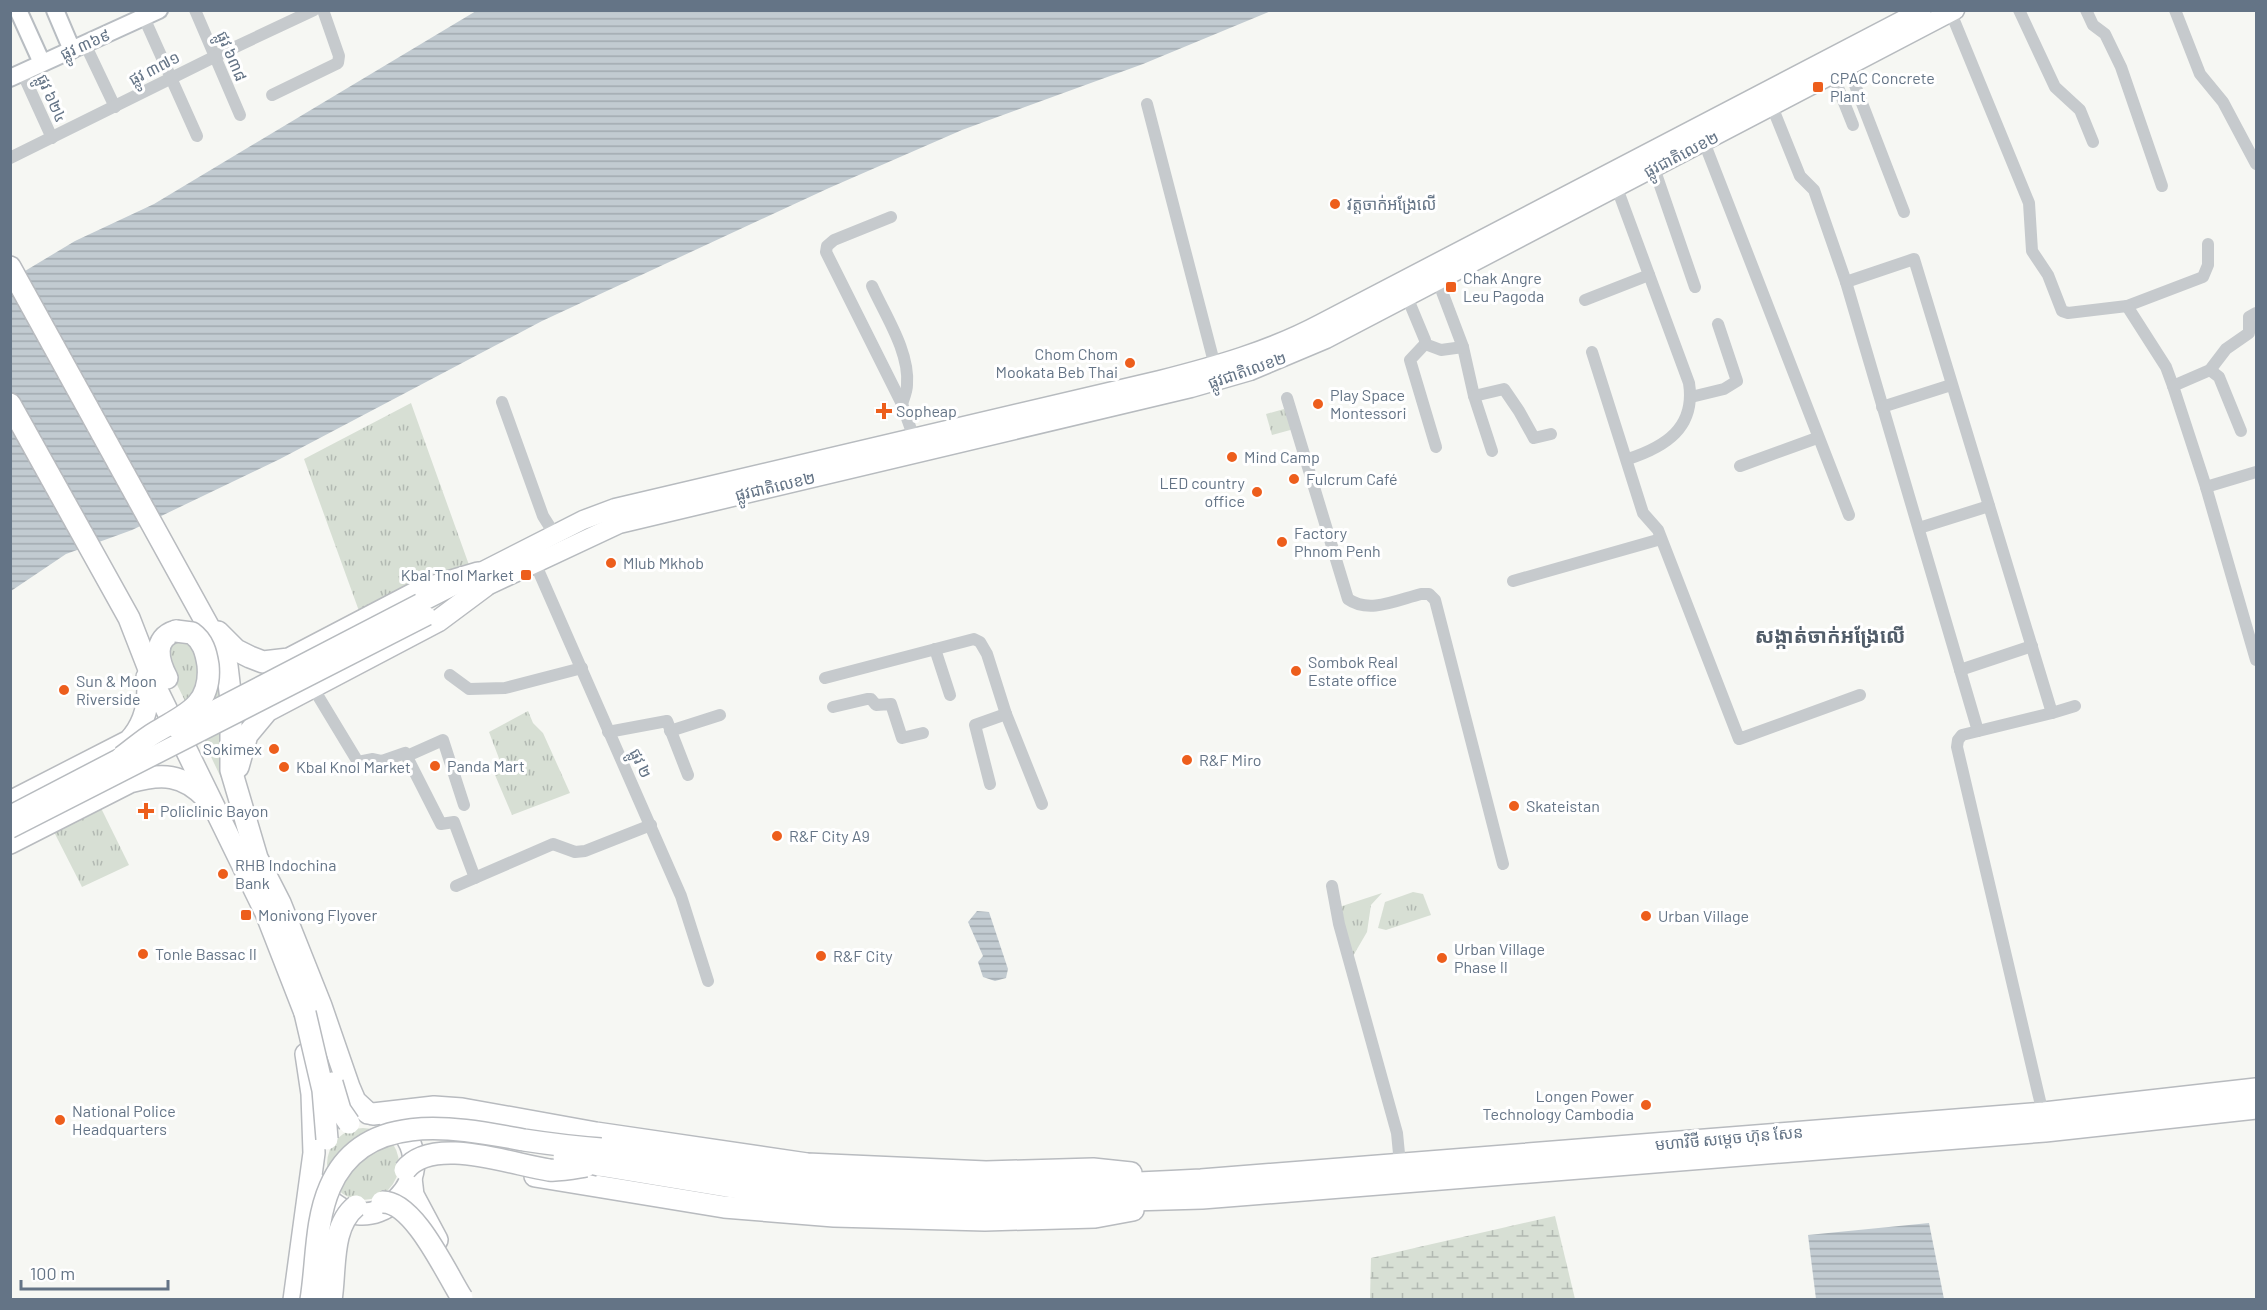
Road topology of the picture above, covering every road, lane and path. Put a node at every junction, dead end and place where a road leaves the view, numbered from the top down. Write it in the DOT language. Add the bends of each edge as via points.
graph roads {
  1 [pos="18,10"];
  2 [pos="54,10"];
  3 [pos="195,10"];
  4 [pos="314,10"];
  5 [pos="323,10"];
  6 [pos="1922,10"];
  7 [pos="2019,10"];
  8 [pos="2086,10"];
  9 [pos="2175,10"];
  10 [pos="1953,12"];
  11 [pos="148,13"];
  12 [pos="1901,22"];
  13 [pos="79,47"];
  14 [pos="214,57"];
  15 [pos="42,63"];
  16 [pos="1841,71"];
  17 [pos="16,75"];
  18 [pos="171,79"];
  19 [pos="272,95"];
  20 [pos="1770,99"];
  21 [pos="1147,104"];
  22 [pos="115,107"];
  23 [pos="240,115"];
  24 [pos="1853,125"];
  25 [pos="197,136"];
  26 [pos="52,138"];
  27 [pos="1704,142"];
  28 [pos="2093,142"];
  29 [pos="10,158"];
  30 [pos="2256,164"];
  31 [pos="1654,168"];
  32 [pos="1614,180"];
  33 [pos="2162,186"];
  34 [pos="1904,212"];
  35 [pos="891,217"];
  36 [pos="2208,244"];
  37 [pos="10,267"];
  38 [pos="1649,275"];
  39 [pos="1438,281"];
  40 [pos="1846,282"];
  41 [pos="872,286"];
  42 [pos="1695,287"];
  43 [pos="1404,290"];
  44 [pos="1586,300"];
  45 [pos="2127,306"];
  46 [pos="2256,313"];
  47 [pos="1718,324"];
  48 [pos="1425,344"];
  49 [pos="1463,347"];
  50 [pos="1592,352"];
  51 [pos="1215,366"];
  52 [pos="2210,370"];
  53 [pos="1952,385"];
  54 [pos="2174,387"];
  55 [pos="1161,388"];
  56 [pos="1474,396"];
  57 [pos="1691,397"];
  58 [pos="1287,398"];
  59 [pos="502,402"];
  60 [pos="10,404"];
  61 [pos="902,404"];
  62 [pos="1882,407"];
  63 [pos="999,426"];
  64 [pos="2241,431"];
  65 [pos="1551,434"];
  66 [pos="914,438"];
  67 [pos="1817,438"];
  68 [pos="1436,447"];
  69 [pos="1492,451"];
  70 [pos="1628,459"];
  71 [pos="1740,466"];
  72 [pos="2256,472"];
  73 [pos="2206,487"];
  74 [pos="1989,506"];
  75 [pos="1849,515"];
  76 [pos="1919,528"];
  77 [pos="555,535"];
  78 [pos="1661,539"];
  79 [pos="535,563"];
  80 [pos="482,580"];
  81 [pos="1513,581"];
  82 [pos="424,610"];
  83 [pos="206,619"];
  84 [pos="2032,646"];
  85 [pos="935,649"];
  86 [pos="141,650"];
  87 [pos="2256,660"];
  88 [pos="582,668"];
  89 [pos="1960,670"];
  90 [pos="450,675"];
  91 [pos="825,678"];
  92 [pos="312,686"];
  93 [pos="950,695"];
  94 [pos="1860,695"];
  95 [pos="2075,706"];
  96 [pos="833,707"];
  97 [pos="2052,713"];
  98 [pos="1006,714"];
  99 [pos="720,715"];
  100 [pos="670,731"];
  101 [pos="1978,731"];
  102 [pos="608,732"];
  103 [pos="923,733"];
  104 [pos="119,752"];
  105 [pos="406,756"];
  106 [pos="688,776"];
  107 [pos="130,782"];
  108 [pos="990,783"];
  109 [pos="10,802"];
  110 [pos="1042,804"];
  111 [pos="464,805"];
  112 [pos="242,810"];
  113 [pos="218,813"];
  114 [pos="10,814"];
  115 [pos="651,825"];
  116 [pos="10,829"];
  117 [pos="10,843"];
  118 [pos="1503,864"];
  119 [pos="255,867"];
  120 [pos="475,878"];
  121 [pos="456,886"];
  122 [pos="1332,886"];
  123 [pos="708,981"];
  124 [pos="309,1012"];
  125 [pos="2256,1089"];
  126 [pos="2256,1108"];
  127 [pos="373,1117"];
  128 [pos="2045,1122"];
  129 [pos="349,1123"];
  130 [pos="319,1159"];
  131 [pos="595,1161"];
  132 [pos="1400,1164"];
  133 [pos="410,1169"];
  134 [pos="1201,1189"];
  135 [pos="775,1194"];
  136 [pos="1053,1194"];
  137 [pos="371,1209"];
  138 [pos="294,1299"];
  139 [pos="302,1299"];
  140 [pos="311,1299"];
  141 [pos="322,1299"];
  142 [pos="331,1299"];
  143 [pos="339,1299"];
  144 [pos="462,1299"];
  1 -- 15 [label="street"];
  2 -- 13 [label="street"];
  3 -- 14 [label="street, ផ្លូវ ៦៣៨"];
  4 -- 14 [label="street, ផ្លូវ ៣៧១"];
  5 -- 19 [label="street" via="338,63"];
  6 -- 12 [label="main road, ផ្លូវជាតិលេខ២"];
  7 -- 28 [label="street" via="2055,87 2080,110"];
  8 -- 33 [label="street" via="2093,25 2106,34 2121,67"];
  9 -- 30 [label="street" via="2200,74 2223,102"];
  10 -- 12 [label="main road, ផ្លូវជាតិលេខ២"];
  10 -- 45 [label="street" via="2029,203 2032,250 2048,275 2062,310 2068,313"];
  11 -- 13 [label="street, ផ្លូវ ៣៦៩"];
  11 -- 18 [label="street"];
  12 -- 16 [label="main road, ផ្លូវជាតិលេខ២"];
  12 -- 20 [label="main road, ផ្លូវជាតិលេខ២"];
  13 -- 15 [label="street, ផ្លូវ ៣៦៩"];
  13 -- 22 [label="street"];
  14 -- 18 [label="street, ផ្លូវ ៣៧១"];
  14 -- 23 [label="street, ផ្លូវ ៦៣៨"];
  15 -- 17 [label="street, ផ្លូវ ៣៦៩"];
  16 -- 20 [label="main road, ផ្លូវជាតិលេខ២"];
  16 -- 24 [label="street"];
  16 -- 34 [label="street"];
  17 -- 26 [label="street, ផ្លូវ ៦២៤"];
  18 -- 22 [label="street, ផ្លូវ ៣៧១"];
  18 -- 25 [label="street"];
  20 -- 27 [label="main road, ផ្លូវជាតិលេខ២"];
  20 -- 32 [label="main road, ផ្លូវជាតិលេខ២"];
  20 -- 40 [label="street" via="1800,176 1814,190"];
  21 -- 51 [label="street"];
  22 -- 26 [label="street, ផ្លូវ ៣៧១"];
  26 -- 29 [label="street, ផ្លូវ ៣៧១"];
  27 -- 31 [label="main road, ផ្លូវជាតិលេខ២"];
  27 -- 67 [label="street"];
  31 -- 32 [label="main road, ផ្លូវជាតិលេខ២"];
  31 -- 42 [label="street"];
  32 -- 38 [label="street"];
  32 -- 39 [label="main road, ផ្លូវជាតិលេខ២"];
  32 -- 43 [label="main road, ផ្លូវជាតិលេខ២"];
  35 -- 61 [label="street" via="834,240 826,252"];
  36 -- 45 [label="street" via="2208,265 2203,276"];
  37 -- 83 [label="highway"];
  38 -- 44 [label="street"];
  38 -- 57 [label="street"];
  39 -- 43 [label="main road, ផ្លូវជាតិលេខ២"];
  39 -- 49 [label="street"];
  40 -- 53 [label="street" via="1914,259"];
  40 -- 62 [label="street"];
  41 -- 61 [label="street" via="905,365 907,385"];
  43 -- 48 [label="street"];
  43 -- 51 [label="main road, ផ្លូវជាតិលេខ២"];
  43 -- 55 [label="main road, ផ្លូវជាតិលេខ២" via="1326,339 1277,361 1220,381"];
  45 -- 54 [label="street" via="2166,367"];
  46 -- 52 [label="street" via="2249,317 2249,333 2226,348"];
  47 -- 57 [label="street" via="1737,381 1724,389"];
  48 -- 49 [label="street" via="1440,350"];
  48 -- 68 [label="street" via="1410,360"];
  49 -- 56 [label="street"];
  50 -- 70 [label="street"];
  51 -- 55 [label="main road, ផ្លូវជាតិលេខ២"];
  52 -- 54 [label="street"];
  52 -- 64 [label="street" via="2219,377"];
  53 -- 62 [label="street"];
  53 -- 74 [label="street"];
  54 -- 73 [label="street"];
  55 -- 63 [label="main road, ផ្លូវជាតិលេខ២"];
  56 -- 65 [label="street" via="1504,389 1534,438"];
  56 -- 69 [label="street"];
  57 -- 70 [label="street" via="1680,427 1666,443"];
  58 -- 118 [label="street" via="1348,599 1367,607 1421,594 1429,594 1435,600"];
  59 -- 77 [label="street" via="543,516"];
  60 -- 86 [label="highway" via="120,602"];
  61 -- 66 [label="street"];
  62 -- 76 [label="street"];
  63 -- 66 [label="main road, ផ្លូវជាតិលេខ២"];
  63 -- 79 [label="main road, ផ្លូវជាតិលេខ២" via="619,524"];
  66 -- 77 [label="main road, ផ្លូវជាតិលេខ២" via="615,508"];
  67 -- 71 [label="street"];
  67 -- 75 [label="street"];
  70 -- 78 [label="street" via="1643,513"];
  72 -- 73 [label="street"];
  73 -- 87 [label="street"];
  74 -- 76 [label="street"];
  74 -- 84 [label="street"];
  76 -- 89 [label="street"];
  77 -- 80 [label="main road, ផ្លូវជាតិលេខ២"];
  78 -- 81 [label="street"];
  78 -- 94 [label="street" via="1739,739"];
  79 -- 80 [label="main road, ផ្លូវជាតិលេខ២"];
  79 -- 88 [label="street, ផ្លូវ ២"];
  80 -- 82 [label="main road"];
  80 -- 83 [label="highway" via="421,590 289,659 276,662 263,662 236,650"];
  80 -- 92 [label="highway" via="438,621"];
  82 -- 104 [label="main road, bridge"];
  82 -- 116 [label="main road, bridge"];
  83 -- 112 [label="highway" via="227,666 231,770"];
  84 -- 89 [label="street"];
  84 -- 97 [label="street"];
  85 -- 91 [label="street"];
  85 -- 93 [label="street"];
  85 -- 98 [label="street" via="974,639 980,642"];
  86 -- 104 [label="highway" via="148,704 135,735"];
  86 -- 113 [label="highway"];
  88 -- 90 [label="street" via="505,687 468,689"];
  88 -- 102 [label="street, ផ្លូវ ២"];
  89 -- 101 [label="street"];
  92 -- 105 [label="street" via="358,762 382,761 405,753"];
  92 -- 112 [label="highway" via="267,711 247,735 238,760"];
  95 -- 97 [label="street"];
  96 -- 103 [label="street" via="867,699 876,705 891,704 902,738"];
  97 -- 101 [label="street"];
  98 -- 108 [label="street" via="975,724"];
  98 -- 110 [label="street"];
  99 -- 100 [label="street"];
  100 -- 102 [label="street" via="666,721"];
  100 -- 106 [label="street"];
  101 -- 128 [label="street" via="1962,735 1958,747"];
  102 -- 115 [label="street, ផ្លូវ ២"];
  104 -- 107 [label="highway" via="135,744 148,751 148,768"];
  104 -- 109 [label="highway"];
  104 -- 114 [label="main road, bridge"];
  104 -- 119 [label="highway, bridge" via="155,732 187,715 200,701 208,670 205,649 192,633 176,631 162,641 159,662"];
  105 -- 111 [label="street" via="443,740"];
  105 -- 120 [label="street" via="441,824 453,821"];
  107 -- 113 [label="highway" via="173,776 197,789"];
  107 -- 117 [label="highway"];
  112 -- 119 [label="highway"];
  113 -- 119 [label="highway"];
  115 -- 120 [label="street" via="585,851 575,852 553,844"];
  115 -- 123 [label="street, ផ្លូវ ២" via="681,896"];
  119 -- 124 [label="highway" via="266,913"];
  119 -- 127 [label="highway" via="293,937 352,1094"];
  119 -- 130 [label="highway" via="302,1036"];
  120 -- 121 [label="street"];
  122 -- 132 [label="street" via="1338,924 1396,1133"];
  124 -- 129 [label="highway, bridge" via="338,1103"];
  124 -- 130 [label="highway, bridge" via="323,1090"];
  125 -- 128 [label="highway, មហាវិថី សម្តេច ហ៊ុន សែន"];
  126 -- 128 [label="highway, មហាវិថី សម្តេច ហ៊ុន សែន"];
  127 -- 129 [label="highway"];
  127 -- 130 [label="highway" via="350,1115 335,1122 322,1136"];
  127 -- 131 [label="highway, bridge" via="462,1119 557,1134"];
  127 -- 133 [label="highway, bridge" via="399,1141"];
  128 -- 132 [label="highway, មហាវិថី សម្តេច ហ៊ុន សែន"];
  128 -- 134 [label="highway, មហាវិថី សម្តេច ហ៊ុន សែន"];
  129 -- 130 [label="highway" via="337,1129"];
  130 -- 137 [label="highway, bridge" via="332,1194"];
  130 -- 138 [label="highway"];
  130 -- 139 [label="highway"];
  131 -- 133 [label="highway, bridge" via="552,1170 436,1152 417,1158"];
  131 -- 135 [label="highway"];
  131 -- 136 [label="highway" via="778,1161 986,1172"];
  131 -- 140 [label="highway, bridge" via="434,1127 392,1133 376,1140 342,1167 329,1188"];
  131 -- 141 [label="highway, bridge" via="448,1138 414,1140 380,1150 351,1173 338,1194"];
  132 -- 134 [label="highway, មហាវិថី សម្តេច ហ៊ុន សែន"];
  133 -- 137 [label="highway" via="397,1190"];
  133 -- 144 [label="highway" via="413,1195"];
  134 -- 136 [label="highway"];
  134 -- 136 [label="highway" via="1093,1169"];
  135 -- 136 [label="highway" via="894,1186"];
  135 -- 136 [label="highway" via="894,1220"];
  137 -- 142 [label="highway, bridge" via="345,1216 339,1232"];
  137 -- 143 [label="highway" via="352,1221 347,1233"];
  137 -- 144 [label="highway, bridge" via="394,1204 410,1215"];
}
